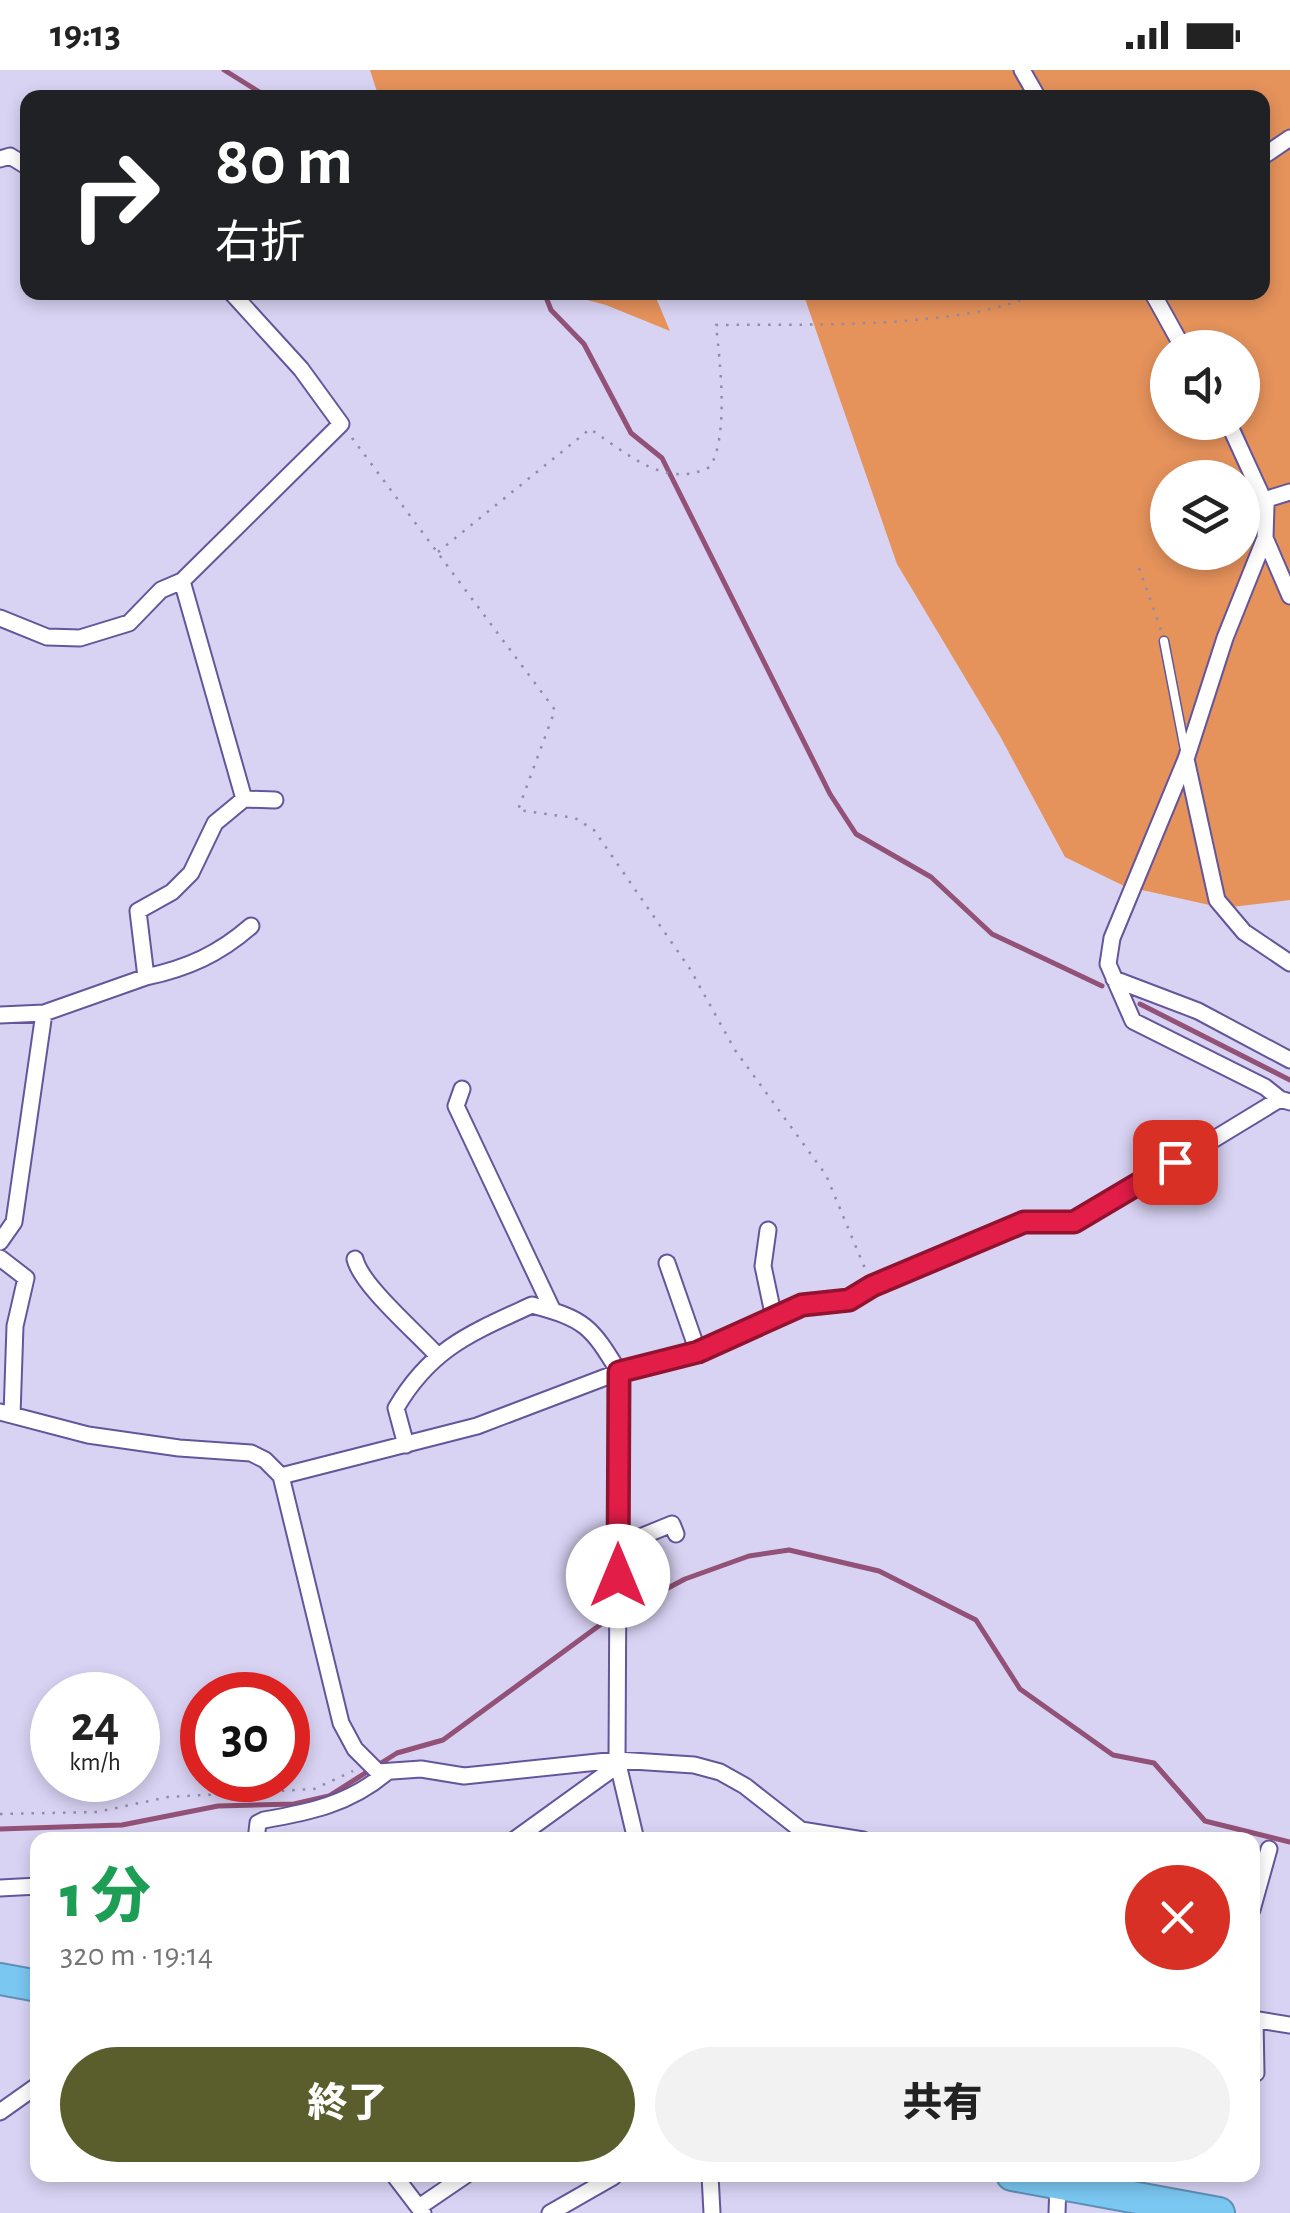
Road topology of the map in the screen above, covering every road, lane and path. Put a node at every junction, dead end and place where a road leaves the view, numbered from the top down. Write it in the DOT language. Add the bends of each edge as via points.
graph roads {
  1 [pos="238,300"];
  2 [pos="1021,300"];
  3 [pos="1157,300"];
  4 [pos="1174,330"];
  5 [pos="341,424"];
  6 [pos="1236,440"];
  7 [pos="1290,492"];
  8 [pos="1264,500"];
  9 [pos="1266,538"];
  10 [pos="438,552"];
  11 [pos="1139,568"];
  12 [pos="182,581"];
  13 [pos="1290,596"];
  14 [pos="0,618"];
  15 [pos="1164,641"];
  16 [pos="1186,759"];
  17 [pos="244,799"];
  18 [pos="275,800"];
  19 [pos="251,926"];
  20 [pos="1290,962"];
  21 [pos="146,977"];
  22 [pos="1114,979"];
  23 [pos="44,1012"];
  24 [pos="0,1015"];
  25 [pos="1290,1060"];
  26 [pos="462,1089"];
  27 [pos="1285,1101"];
  28 [pos="768,1230"];
  29 [pos="0,1242"];
  30 [pos="0,1258"];
  31 [pos="356,1259"];
  32 [pos="667,1262"];
  33 [pos="872,1286"];
  34 [pos="553,1311"];
  35 [pos="774,1318"];
  36 [pos="698,1352"];
  37 [pos="436,1354"];
  38 [pos="619,1372"];
  39 [pos="6,1414"];
  40 [pos="406,1445"];
  41 [pos="281,1476"];
  42 [pos="676,1534"];
  43 [pos="618,1546"];
  44 [pos="618,1763"];
  45 [pos="374,1766"];
  46 [pos="0,1814"];
  47 [pos="257,1832"];
  48 [pos="525,1832"];
  49 [pos="634,1832"];
  50 [pos="813,1832"];
  51 [pos="1269,1850"];
  52 [pos="1260,1882"];
  53 [pos="30,1886"];
  54 [pos="0,1888"];
  55 [pos="1260,2021"];
  56 [pos="1290,2025"];
  57 [pos="30,2090"];
  58 [pos="0,2112"];
  59 [pos="399,2182"];
  60 [pos="457,2182"];
  61 [pos="603,2182"];
  62 [pos="710,2182"];
  63 [pos="1026,2182"];
  64 [pos="1057,2198"];
  65 [pos="421,2210"];
  66 [pos="550,2213"];
  67 [pos="712,2213"];
  68 [pos="1219,2213"];
  1 -- 5 [label="street"];
  2 -- 10 [label="path" via="898,320 716,326 718,445 710,467 674,476 590,429"];
  3 -- 4 [label="street"];
  5 -- 10 [label="path"];
  5 -- 12 [label="street"];
  6 -- 8 [label="street"];
  7 -- 8 [label="street"];
  8 -- 9 [label="street"];
  9 -- 13 [label="street"];
  9 -- 16 [label="street"];
  10 -- 33 [label="path" via="555,710 518,810 576,818 594,830 690,969 735,1050 826,1176"];
  11 -- 15 [label="path"];
  12 -- 14 [label="street" via="160,590 128,623 80,638 47,637"];
  12 -- 17 [label="street"];
  15 -- 16 [label="lane"];
  16 -- 20 [label="street" via="1216,900 1244,932"];
  16 -- 22 [label="street" via="1112,938 1108,964"];
  17 -- 18 [label="street"];
  17 -- 21 [label="street" via="214,823 191,873 138,912"];
  19 -- 21 [label="street" via="187,968"];
  21 -- 23 [label="street"];
  22 -- 25 [label="street" via="1198,1011"];
  22 -- 27 [label="street" via="1134,1021"];
  23 -- 24 [label="street"];
  23 -- 29 [label="street" via="14,1222"];
  26 -- 34 [label="street" via="456,1106"];
  27 -- 33 [label="street" via="1074,1222 1024,1222"];
  28 -- 35 [label="street" via="763,1266"];
  30 -- 39 [label="street" via="26,1278"];
  31 -- 37 [label="street" via="363,1281"];
  32 -- 36 [label="street"];
  33 -- 35 [label="street" via="849,1300 802,1305"];
  34 -- 37 [label="street" via="532,1305"];
  34 -- 38 [label="street" via="574,1316 595,1334"];
  35 -- 36 [label="street"];
  36 -- 38 [label="street"];
  37 -- 40 [label="street" via="396,1408"];
  38 -- 40 [label="street" via="477,1426"];
  38 -- 43 [label="street"];
  39 -- 41 [label="street" via="88,1435 251,1452"];
  40 -- 41 [label="street"];
  41 -- 45 [label="street" via="341,1722"];
  42 -- 43 [label="street" via="672,1524"];
  43 -- 44 [label="street"];
  44 -- 45 [label="street" via="464,1776"];
  44 -- 48 [label="street"];
  44 -- 49 [label="street"];
  44 -- 50 [label="street" via="720,1772 801,1830"];
  45 -- 46 [label="path" via="314,1789 168,1797 97,1812"];
  45 -- 47 [label="street" via="354,1795 322,1810 264,1820"];
  51 -- 52 [label="street"];
  53 -- 54 [label="street"];
  55 -- 56 [label="street"];
  57 -- 58 [label="street"];
  59 -- 65 [label="street"];
  60 -- 65 [label="street"];
  61 -- 66 [label="street"];
  62 -- 67 [label="street"];
  63 -- 64 [label="highway"];
  64 -- 68 [label="highway"];
}
